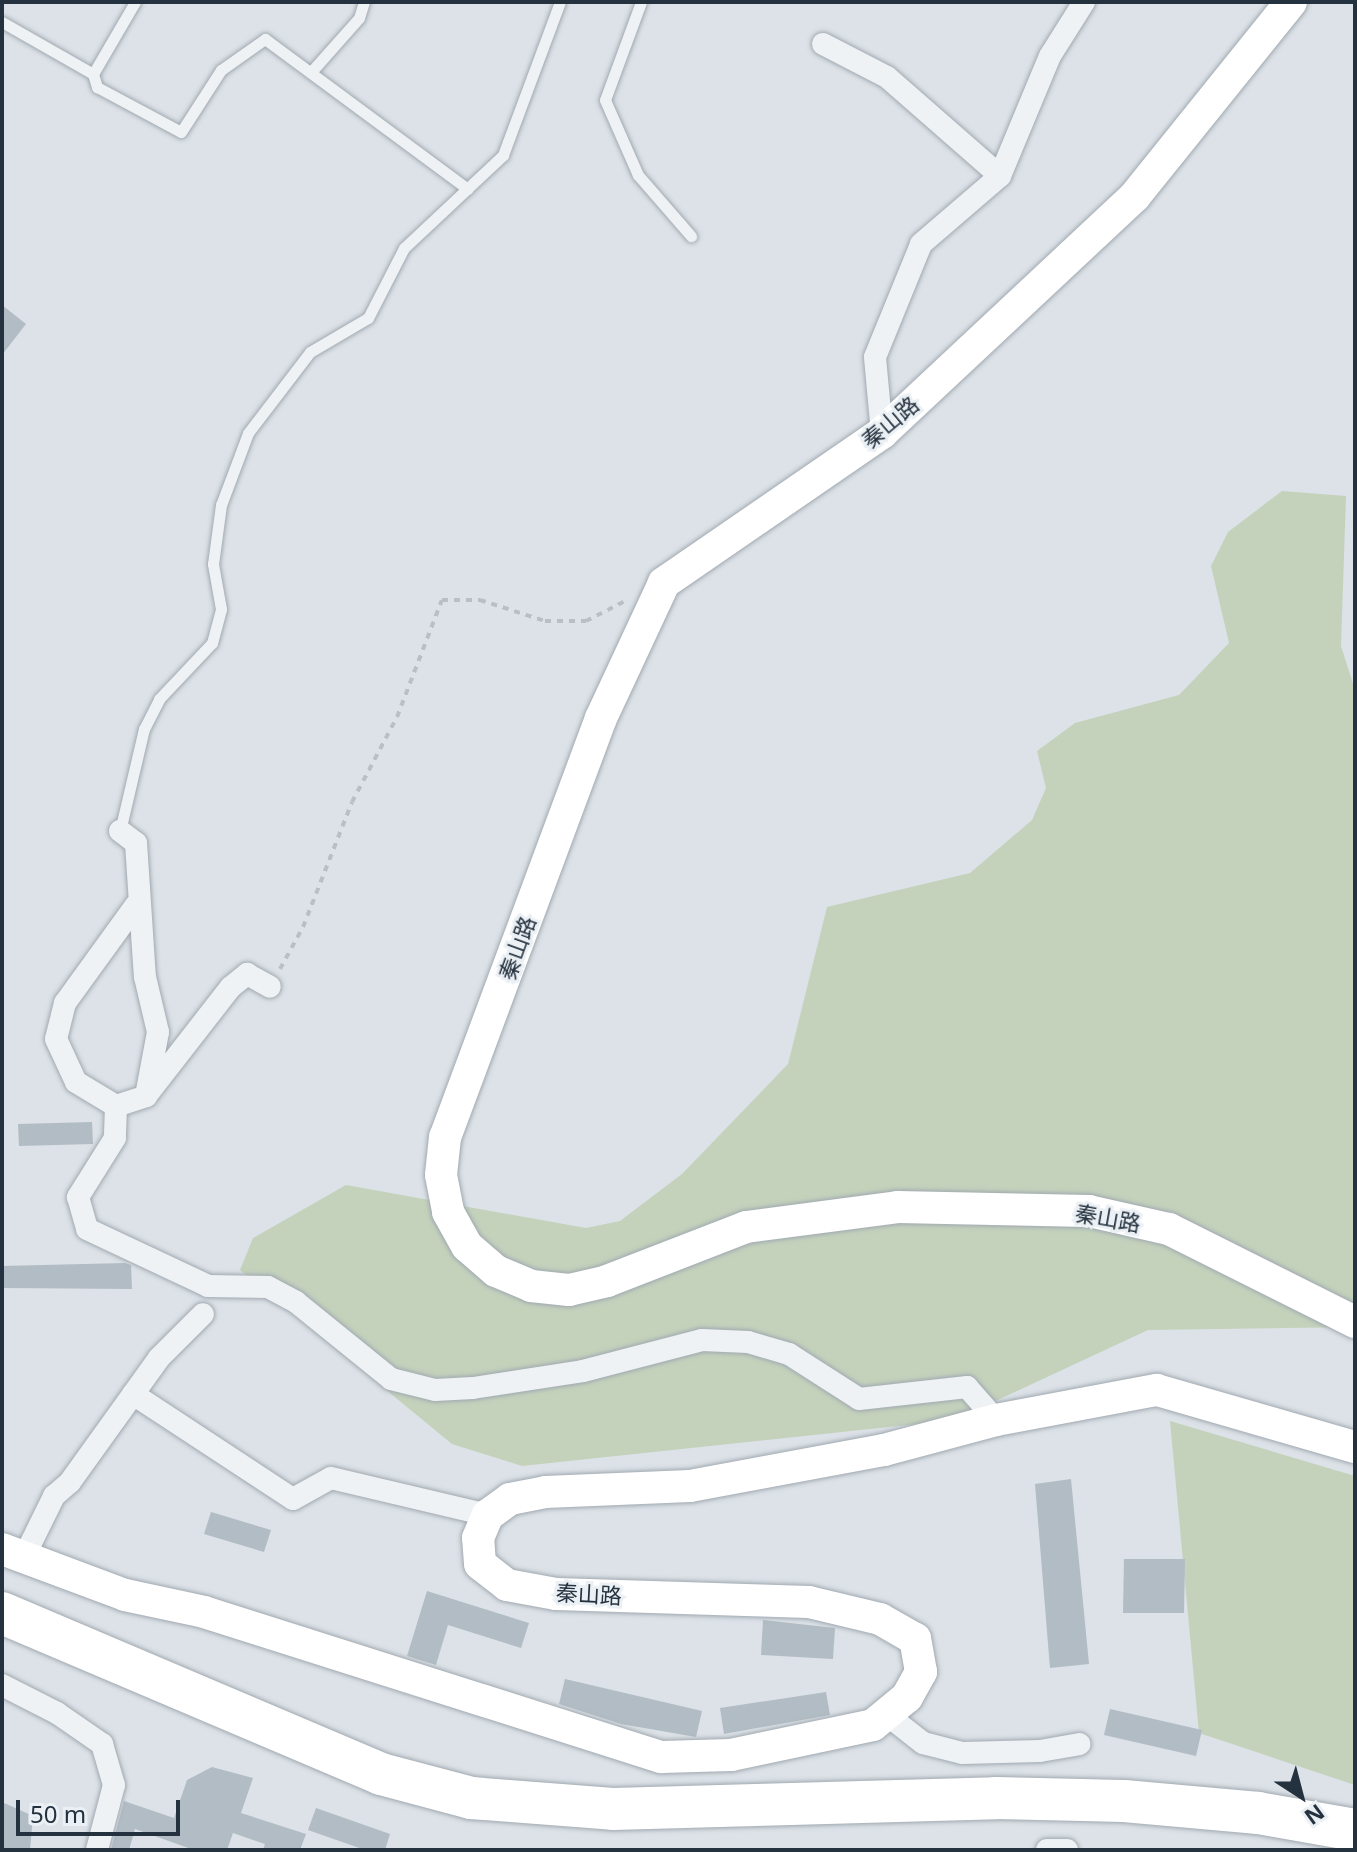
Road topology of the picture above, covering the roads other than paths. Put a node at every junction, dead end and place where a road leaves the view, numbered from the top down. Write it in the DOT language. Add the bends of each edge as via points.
graph roads {
  1 [pos="135,2"];
  2 [pos="364,2"];
  3 [pos="560,2"];
  4 [pos="641,2"];
  5 [pos="1084,2"];
  6 [pos="1291,2"];
  7 [pos="2,22"];
  8 [pos="823,44"];
  9 [pos="311,72"];
  10 [pos="93,74"];
  11 [pos="1000,176"];
  12 [pos="468,189"];
  13 [pos="691,236"];
  14 [pos="882,433"];
  15 [pos="120,831"];
  16 [pos="136,905"];
  17 [pos="270,987"];
  18 [pos="146,1096"];
  19 [pos="116,1106"];
  20 [pos="203,1314"];
  21 [pos="1355,1322"];
  22 [pos="133,1394"];
  23 [pos="996,1420"];
  24 [pos="1355,1447"];
  25 [pos="488,1515"];
  26 [pos="14,1552"];
  27 [pos="2,1613"];
  28 [pos="2,1634"];
  29 [pos="2,1685"];
  30 [pos="886,1714"];
  31 [pos="1079,1744"];
  32 [pos="1355,1830"];
  33 [pos="97,1850"];
  34 [pos="1047,1850"];
  35 [pos="1067,1850"];
  36 [pos="1354,1850"];
  1 -- 10 [label="lane"];
  2 -- 9 [label="lane" via="359,18"];
  3 -- 12 [label="lane" via="503,155"];
  4 -- 13 [label="lane" via="605,100 638,175"];
  5 -- 11 [label="street" via="1050,56"];
  6 -- 14 [label="main road, 秦山路" via="1134,197"];
  7 -- 10 [label="lane"];
  8 -- 11 [label="street" via="887,77"];
  9 -- 10 [label="lane" via="265,39 221,70 181,132 97,87"];
  9 -- 12 [label="lane"];
  11 -- 14 [label="street" via="921,244 875,357"];
  12 -- 15 [label="lane" via="404,248 368,318 310,352 248,433 221,505 213,564 221,609 212,643 159,699 144,729"];
  14 -- 21 [label="main road, 秦山路" via="664,583 601,718 445,1137 445,1200 467,1246 507,1276 531,1286 569,1290 607,1281 746,1227 898,1207 1089,1211 1169,1229"];
  15 -- 16 [label="street" via="136,843"];
  16 -- 18 [label="street" via="158,1032"];
  16 -- 19 [label="street" via="65,1003 56,1039 76,1082"];
  17 -- 18 [label="street" via="247,974 231,987"];
  18 -- 19 [label="street"];
  19 -- 23 [label="street" via="115,1138 78,1197 87,1229 208,1286 268,1287 296,1302 391,1379 435,1390 473,1388 583,1371 702,1340 748,1342 789,1354 859,1399 967,1387"];
  20 -- 22 [label="street" via="159,1358"];
  22 -- 25 [label="street" via="293,1499 331,1478"];
  22 -- 26 [label="street"];
  23 -- 24 [label="main road" via="1157,1390"];
  23 -- 25 [label="main road" via="884,1450 690,1486 545,1492 510,1499"];
  25 -- 30 [label="main road, 秦山路" via="478,1538 480,1564 507,1585 556,1594 809,1602 880,1619 915,1639 921,1672 907,1697"];
  26 -- 30 [label="main road, 秦山路" via="125,1595 204,1612 662,1757 731,1755 873,1725"];
  27 -- 32 [label="highway" via="381,1774 471,1798 613,1809 996,1798 1124,1801 1258,1813"];
  28 -- 36 [label="highway" via="375,1793 467,1818 612,1829 1060,1818 1256,1832"];
  29 -- 33 [label="street" via="102,1744 114,1785"];
  30 -- 31 [label="street" via="923,1743 962,1753"];
  34 -- 35 [label="street"];
}
